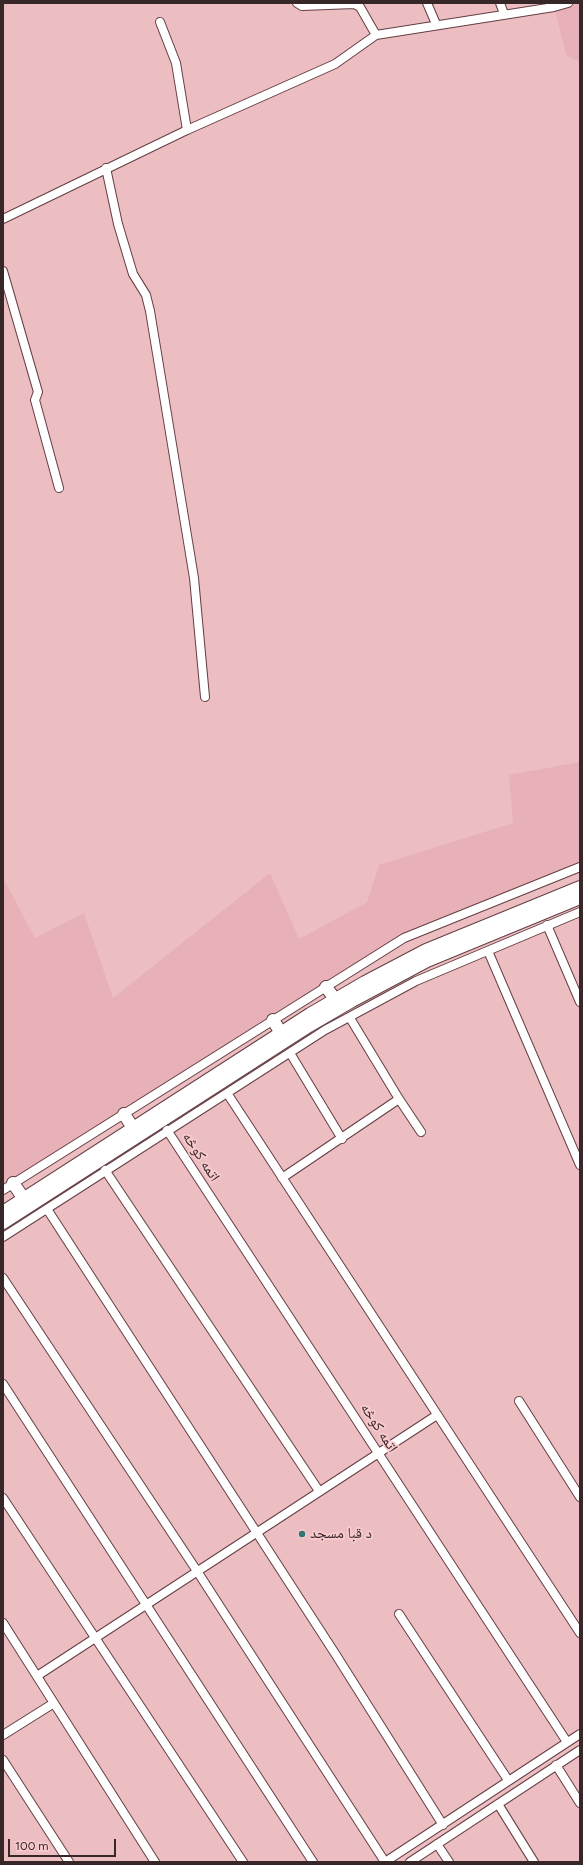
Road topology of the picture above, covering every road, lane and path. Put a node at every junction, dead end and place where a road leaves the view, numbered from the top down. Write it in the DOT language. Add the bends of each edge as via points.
graph roads {
  1 [pos="297,3"];
  2 [pos="427,3"];
  3 [pos="500,3"];
  4 [pos="568,3"];
  5 [pos="354,4"];
  6 [pos="504,14"];
  7 [pos="160,22"];
  8 [pos="436,24"];
  9 [pos="376,35"];
  10 [pos="187,130"];
  11 [pos="106,168"];
  12 [pos="3,219"];
  13 [pos="3,271"];
  14 [pos="59,488"];
  15 [pos="205,697"];
  16 [pos="580,868"];
  17 [pos="580,888"];
  18 [pos="580,898"];
  19 [pos="580,912"];
  20 [pos="547,925"];
  21 [pos="488,951"];
  22 [pos="326,987"];
  23 [pos="335,999"];
  24 [pos="580,1002"];
  25 [pos="350,1018"];
  26 [pos="274,1020"];
  27 [pos="281,1033"];
  28 [pos="290,1053"];
  29 [pos="227,1093"];
  30 [pos="400,1099"];
  31 [pos="124,1114"];
  32 [pos="133,1128"];
  33 [pos="167,1130"];
  34 [pos="421,1132"];
  35 [pos="342,1139"];
  36 [pos="580,1165"];
  37 [pos="106,1170"];
  38 [pos="282,1178"];
  39 [pos="13,1183"];
  40 [pos="3,1190"];
  41 [pos="24,1198"];
  42 [pos="47,1209"];
  43 [pos="3,1212"];
  44 [pos="3,1223"];
  45 [pos="3,1237"];
  46 [pos="3,1278"];
  47 [pos="3,1384"];
  48 [pos="519,1401"];
  49 [pos="437,1415"];
  50 [pos="378,1452"];
  51 [pos="319,1491"];
  52 [pos="580,1497"];
  53 [pos="3,1498"];
  54 [pos="256,1533"];
  55 [pos="197,1571"];
  56 [pos="146,1603"];
  57 [pos="399,1614"];
  58 [pos="3,1623"];
  59 [pos="580,1633"];
  60 [pos="95,1637"];
  61 [pos="37,1676"];
  62 [pos="54,1703"];
  63 [pos="580,1734"];
  64 [pos="3,1735"];
  65 [pos="567,1742"];
  66 [pos="580,1750"];
  67 [pos="3,1760"];
  68 [pos="556,1765"];
  69 [pos="508,1780"];
  70 [pos="580,1803"];
  71 [pos="498,1804"];
  72 [pos="443,1825"];
  73 [pos="437,1844"];
  74 [pos="69,1862"];
  75 [pos="155,1862"];
  76 [pos="243,1862"];
  77 [pos="313,1862"];
  78 [pos="385,1862"];
  79 [pos="410,1862"];
  80 [pos="449,1862"];
  81 [pos="534,1862"];
  1 -- 5 [label="street" via="302,6"];
  2 -- 8 [label="street"];
  3 -- 6 [label="street"];
  4 -- 6 [label="street"];
  5 -- 9 [label="street" via="360,7"];
  6 -- 8 [label="street"];
  7 -- 10 [label="street" via="176,63"];
  8 -- 9 [label="street"];
  9 -- 10 [label="street" via="335,64"];
  10 -- 11 [label="street"];
  11 -- 12 [label="street"];
  11 -- 15 [label="street" via="118,224 133,274 146,295 150,311 194,578"];
  13 -- 14 [label="street" via="38,392 35,400"];
  16 -- 22 [label="street" via="404,938"];
  17 -- 23 [label="highway" via="422,952"];
  18 -- 44 [label="highway" via="427,961 352,1001 302,1030"];
  19 -- 20 [label="street"];
  20 -- 21 [label="street"];
  20 -- 24 [label="street"];
  21 -- 25 [label="street" via="416,981"];
  21 -- 36 [label="street"];
  22 -- 23 [label="highway"];
  22 -- 26 [label="street"];
  23 -- 27 [label="highway"];
  25 -- 28 [label="street" via="325,1030"];
  25 -- 30 [label="street"];
  26 -- 27 [label="highway"];
  26 -- 31 [label="street"];
  27 -- 32 [label="highway"];
  28 -- 29 [label="street"];
  28 -- 35 [label="street"];
  29 -- 33 [label="street"];
  29 -- 38 [label="street"];
  30 -- 34 [label="street"];
  30 -- 35 [label="street"];
  31 -- 32 [label="highway"];
  31 -- 39 [label="street"];
  32 -- 41 [label="highway"];
  33 -- 37 [label="street"];
  33 -- 50 [label="street, اتمه کوڅه"];
  35 -- 38 [label="street"];
  37 -- 42 [label="street"];
  37 -- 51 [label="street"];
  38 -- 49 [label="street"];
  39 -- 40 [label="street"];
  39 -- 41 [label="highway"];
  41 -- 43 [label="highway"];
  42 -- 45 [label="street"];
  42 -- 54 [label="street"];
  46 -- 55 [label="street"];
  47 -- 56 [label="street"];
  48 -- 52 [label="street"];
  49 -- 50 [label="street"];
  49 -- 59 [label="street"];
  50 -- 51 [label="street"];
  50 -- 65 [label="street, اتمه کوڅه"];
  51 -- 54 [label="street"];
  53 -- 60 [label="street"];
  54 -- 55 [label="street"];
  54 -- 72 [label="street"];
  55 -- 56 [label="street"];
  55 -- 78 [label="street"];
  56 -- 60 [label="street"];
  56 -- 77 [label="street"];
  57 -- 69 [label="street"];
  58 -- 61 [label="street"];
  60 -- 61 [label="street"];
  60 -- 76 [label="street"];
  61 -- 62 [label="street"];
  62 -- 64 [label="street"];
  62 -- 75 [label="street"];
  63 -- 65 [label="street"];
  65 -- 69 [label="street"];
  66 -- 68 [label="street"];
  67 -- 74 [label="street"];
  68 -- 70 [label="street"];
  68 -- 71 [label="street"];
  69 -- 72 [label="street"];
  71 -- 73 [label="street"];
  71 -- 81 [label="street"];
  72 -- 78 [label="street"];
  73 -- 79 [label="street"];
  73 -- 80 [label="street"];
}
